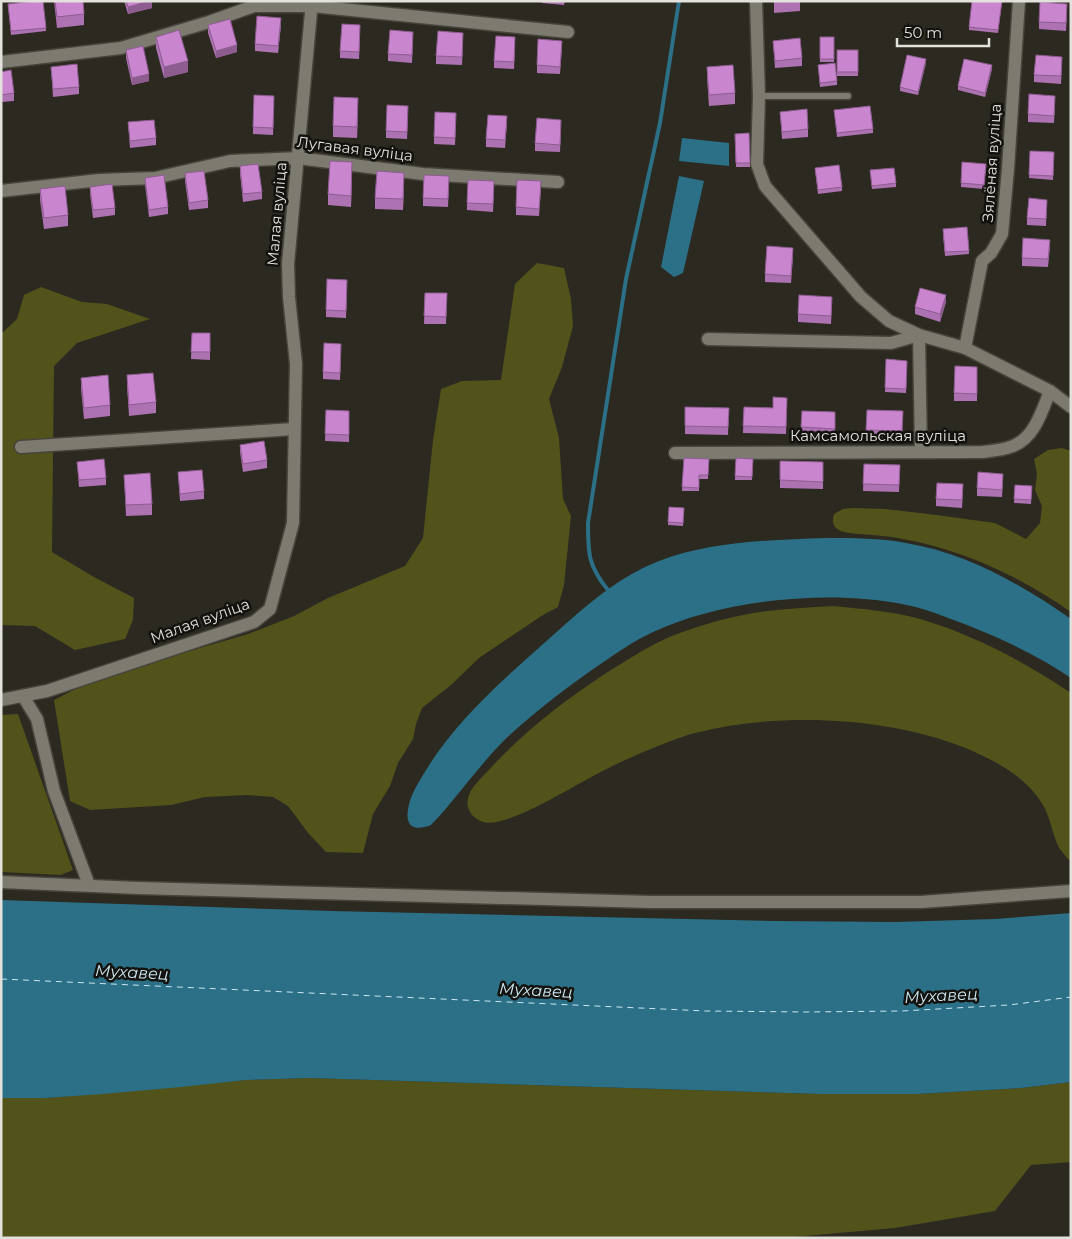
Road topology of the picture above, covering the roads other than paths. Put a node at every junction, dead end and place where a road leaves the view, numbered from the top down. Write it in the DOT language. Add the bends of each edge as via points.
graph roads {
  1 [pos="756,1"];
  2 [pos="1019,1"];
  3 [pos="312,4"];
  4 [pos="568,32"];
  5 [pos="1,62"];
  6 [pos="759,96"];
  7 [pos="848,96"];
  8 [pos="298,158"];
  9 [pos="558,182"];
  10 [pos="1,190"];
  11 [pos="919,335"];
  12 [pos="708,339"];
  13 [pos="965,348"];
  14 [pos="1050,391"];
  15 [pos="1071,407"];
  16 [pos="294,429"];
  17 [pos="21,448"];
  18 [pos="921,452"];
  19 [pos="675,453"];
  20 [pos="22,696"];
  21 [pos="1,700"];
  22 [pos="1,882"];
  23 [pos="89,885"];
  24 [pos="1071,891"];
  1 -- 6 [label="street"];
  2 -- 13 [label="street, Зялёная вуліца" via="1002,234 992,253 982,262"];
  3 -- 4 [label="street"];
  3 -- 5 [label="street" via="254,6 120,48"];
  3 -- 8 [label="street, Малая вуліца"];
  6 -- 7 [label="lane"];
  6 -- 11 [label="street" via="757,164 765,186 861,297 889,321"];
  8 -- 9 [label="street, Лугавая вуліца" via="423,174"];
  8 -- 10 [label="street, Лугавая вуліца" via="230,161 155,178"];
  8 -- 16 [label="street, Малая вуліца" via="288,264 296,364"];
  11 -- 12 [label="street" via="891,343"];
  11 -- 13 [label="street"];
  11 -- 18 [label="street"];
  13 -- 14 [label="street"];
  14 -- 15 [label="street"];
  14 -- 18 [label="street, Камсамольская вуліца" via="1038,421 1014,445 982,452"];
  16 -- 17 [label="street"];
  16 -- 20 [label="street, Малая вуліца" via="293,523 270,610 254,622 48,691"];
  18 -- 19 [label="street, Камсамольская вуліца"];
  20 -- 21 [label="street, Малая вуліца"];
  20 -- 23 [label="street" via="36,719 54,791"];
  22 -- 23 [label="street"];
  23 -- 24 [label="street" via="650,902 921,902"];
}
